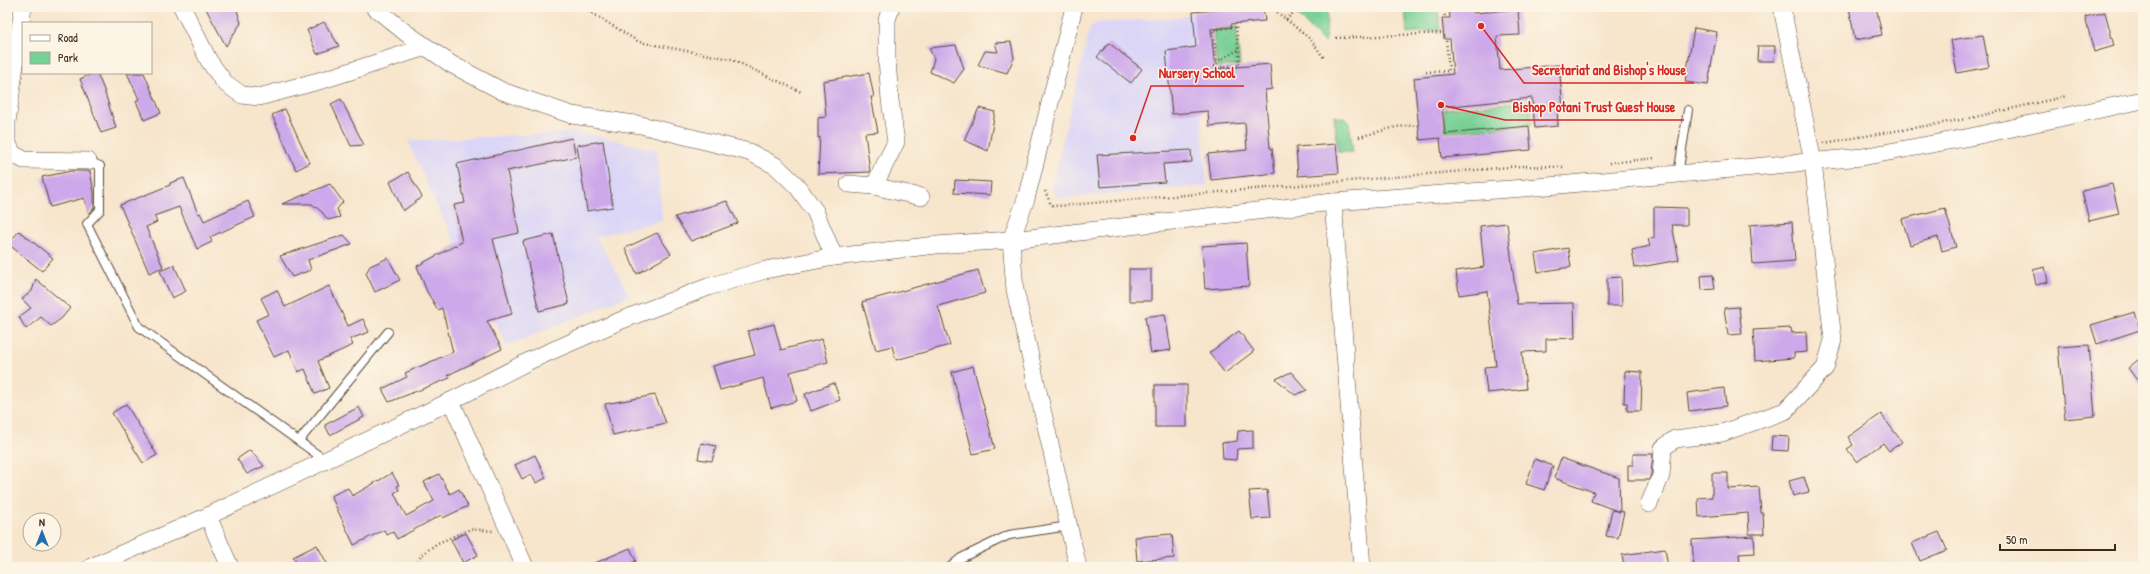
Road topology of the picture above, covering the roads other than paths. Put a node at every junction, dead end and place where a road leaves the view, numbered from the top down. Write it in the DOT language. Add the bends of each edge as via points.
graph roads {
  1 [pos="23,7"];
  2 [pos="182,7"];
  3 [pos="374,7"];
  4 [pos="892,7"];
  5 [pos="1074,7"];
  6 [pos="1783,13"];
  7 [pos="426,46"];
  8 [pos="2143,100"];
  9 [pos="1688,110"];
  10 [pos="7,140"];
  11 [pos="88,161"];
  12 [pos="1813,162"];
  13 [pos="1678,175"];
  14 [pos="849,184"];
  15 [pos="874,186"];
  16 [pos="921,197"];
  17 [pos="1333,202"];
  18 [pos="1011,240"];
  19 [pos="834,257"];
  20 [pos="388,332"];
  21 [pos="451,401"];
  22 [pos="299,441"];
  23 [pos="326,460"];
  24 [pos="1649,504"];
  25 [pos="208,516"];
  26 [pos="1069,526"];
  27 [pos="91,567"];
  28 [pos="230,567"];
  29 [pos="525,567"];
  30 [pos="950,567"];
  31 [pos="1078,567"];
  32 [pos="1362,567"];
  1 -- 10 [label="street" via="7,122"];
  2 -- 7 [label="street" via="209,61 225,83 242,95 259,97 326,79"];
  3 -- 7 [label="street"];
  4 -- 15 [label="street" via="887,20 888,59 896,142"];
  5 -- 18 [label="street" via="1026,199"];
  6 -- 12 [label="street"];
  7 -- 19 [label="street" via="451,64 502,91 572,115 641,125 749,152 776,166 797,186 815,211"];
  8 -- 12 [label="street" via="1970,137 1862,157"];
  9 -- 13 [label="lane"];
  10 -- 11 [label="street" via="13,154 24,160"];
  11 -- 22 [label="lane" via="100,166 100,210 87,224 138,327"];
  12 -- 13 [label="street"];
  12 -- 24 [label="street" via="1833,340 1825,368 1785,411 1722,433 1675,439 1663,448 1661,476"];
  13 -- 17 [label="street"];
  14 -- 15 [label="street"];
  15 -- 16 [label="street"];
  17 -- 18 [label="street"];
  17 -- 32 [label="street"];
  18 -- 19 [label="street" via="936,245"];
  18 -- 26 [label="street" via="1015,290"];
  19 -- 21 [label="street" via="765,270 708,287 622,320 531,360"];
  20 -- 22 [label="lane"];
  21 -- 23 [label="street"];
  21 -- 29 [label="street"];
  22 -- 23 [label="lane"];
  23 -- 25 [label="street"];
  25 -- 27 [label="street"];
  25 -- 28 [label="street"];
  26 -- 30 [label="lane" via="1009,535 961,558"];
  26 -- 31 [label="street"];
}
